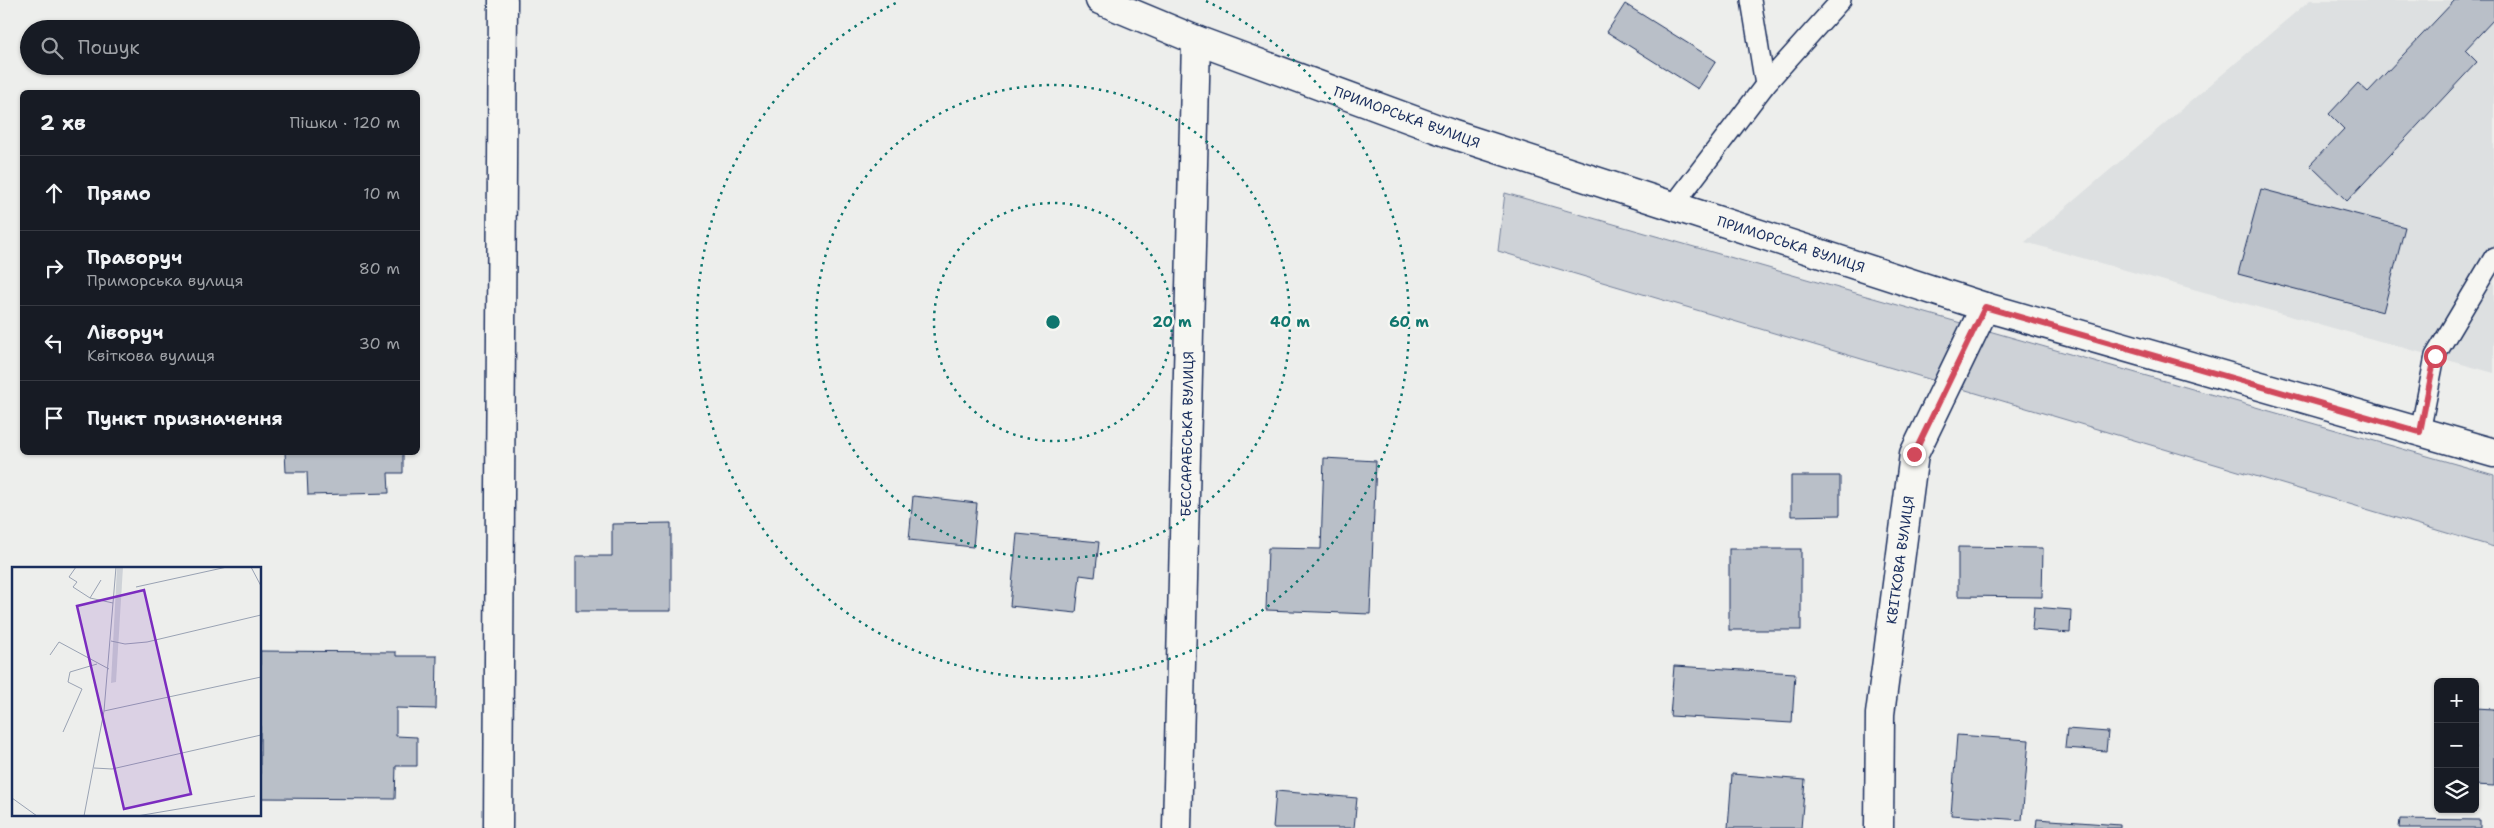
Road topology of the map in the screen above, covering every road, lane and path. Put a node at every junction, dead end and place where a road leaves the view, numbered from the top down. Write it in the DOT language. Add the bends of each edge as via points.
graph roads {
  1 [pos="503,0"];
  2 [pos="1100,0"];
  3 [pos="1752,0"];
  4 [pos="1841,0"];
  5 [pos="1196,40"];
  6 [pos="1765,85"];
  7 [pos="1674,206"];
  8 [pos="2494,256"];
  9 [pos="1985,307"];
  10 [pos="2420,432"];
  11 [pos="2494,454"];
  12 [pos="498,828"];
  13 [pos="1177,828"];
  14 [pos="1880,828"];
  1 -- 12 [label="street"];
  2 -- 5 [label="street, ПРИМОРСЬКА ВУЛИЦЯ"];
  3 -- 6 [label="lane"];
  4 -- 6 [label="lane"];
  5 -- 7 [label="street, ПРИМОРСЬКА ВУЛИЦЯ" via="1451,134"];
  5 -- 13 [label="street, БЕССАРАБСЬКА ВУЛИЦЯ"];
  6 -- 7 [label="lane"];
  7 -- 9 [label="street, ПРИМОРСЬКА ВУЛИЦЯ"];
  8 -- 10 [label="lane" via="2435,356"];
  9 -- 10 [label="street, ПРИМОРСЬКА ВУЛИЦЯ"];
  9 -- 14 [label="street, КВІТКОВА ВУЛИЦЯ" via="1914,454 1880,714"];
  10 -- 11 [label="street, ПРИМОРСЬКА ВУЛИЦЯ"];
}
